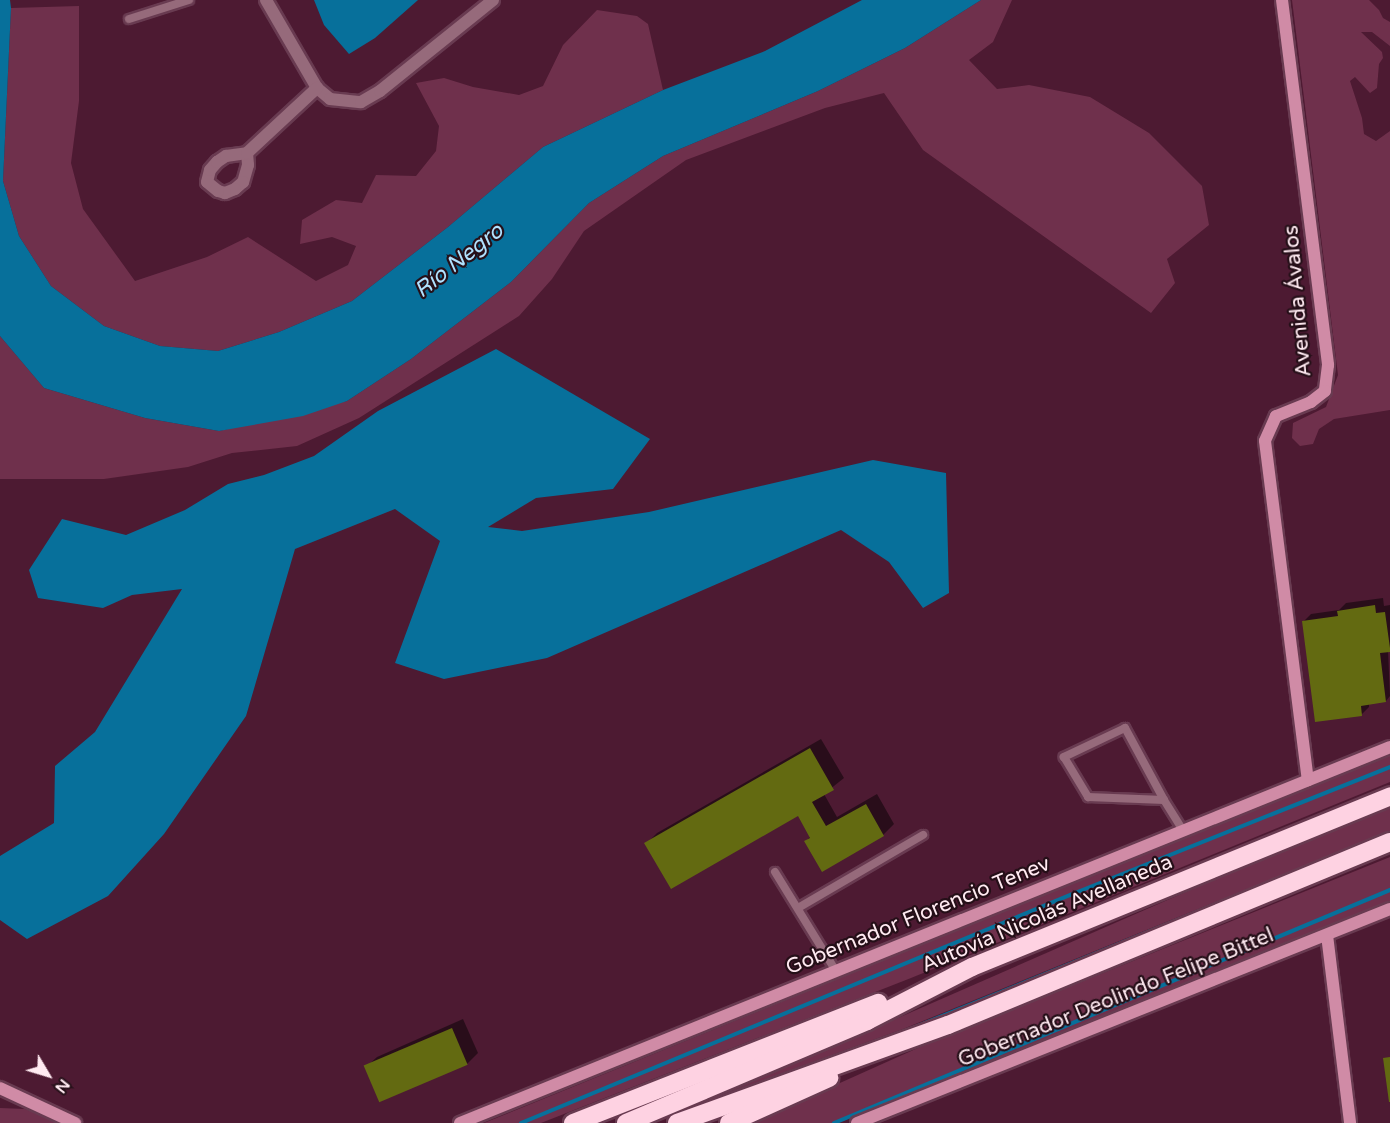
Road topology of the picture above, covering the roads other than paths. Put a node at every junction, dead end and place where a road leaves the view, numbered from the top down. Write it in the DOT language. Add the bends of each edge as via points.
graph roads {
  1 [pos="189,0"];
  2 [pos="266,0"];
  3 [pos="493,0"];
  4 [pos="1282,0"];
  5 [pos="129,19"];
  6 [pos="317,88"];
  7 [pos="247,153"];
  8 [pos="1390,747"];
  9 [pos="1308,780"];
  10 [pos="1390,796"];
  11 [pos="1164,800"];
  12 [pos="1182,829"];
  13 [pos="923,835"];
  14 [pos="1390,842"];
  15 [pos="775,872"];
  16 [pos="798,908"];
  17 [pos="1390,909"];
  18 [pos="1327,935"];
  19 [pos="972,967"];
  20 [pos="836,971"];
  21 [pos="948,1025"];
  22 [pos="0,1088"];
  23 [pos="22,1100"];
  24 [pos="0,1102"];
  25 [pos="75,1123"];
  26 [pos="460,1123"];
  27 [pos="573,1123"];
  28 [pos="626,1123"];
  29 [pos="677,1123"];
  30 [pos="729,1123"];
  31 [pos="857,1123"];
  32 [pos="1350,1123"];
  1 -- 5 [label="lane"];
  2 -- 6 [label="street"];
  3 -- 6 [label="street" via="361,102 330,99"];
  4 -- 9 [label="street, Avenida Ávalos" via="1328,365 1325,391 1311,402 1276,416 1265,441"];
  6 -- 7 [label="street"];
  8 -- 9 [label="street, Gobernador Florencio Tenev"];
  9 -- 12 [label="street, Gobernador Florencio Tenev"];
  10 -- 19 [label="highway, Autovía Nicolás Avellaneda"];
  11 -- 11 [label="lane" via="1088,797 1064,757 1125,728"];
  11 -- 12 [label="lane"];
  12 -- 20 [label="street, Gobernador Florencio Tenev"];
  13 -- 16 [label="lane"];
  14 -- 21 [label="highway"];
  15 -- 16 [label="lane"];
  16 -- 20 [label="lane"];
  17 -- 18 [label="street, Gobernador Deolindo Felipe Bittel"];
  18 -- 31 [label="street, Gobernador Deolindo Felipe Bittel"];
  18 -- 32 [label="street"];
  19 -- 27 [label="highway"];
  19 -- 28 [label="highway, Autovía Nicolás Avellaneda" via="867,1021"];
  20 -- 26 [label="street, Gobernador Florencio Tenev"];
  21 -- 29 [label="highway"];
  21 -- 30 [label="highway"];
  22 -- 23 [label="street"];
  23 -- 24 [label="street"];
  23 -- 25 [label="street"];
}
